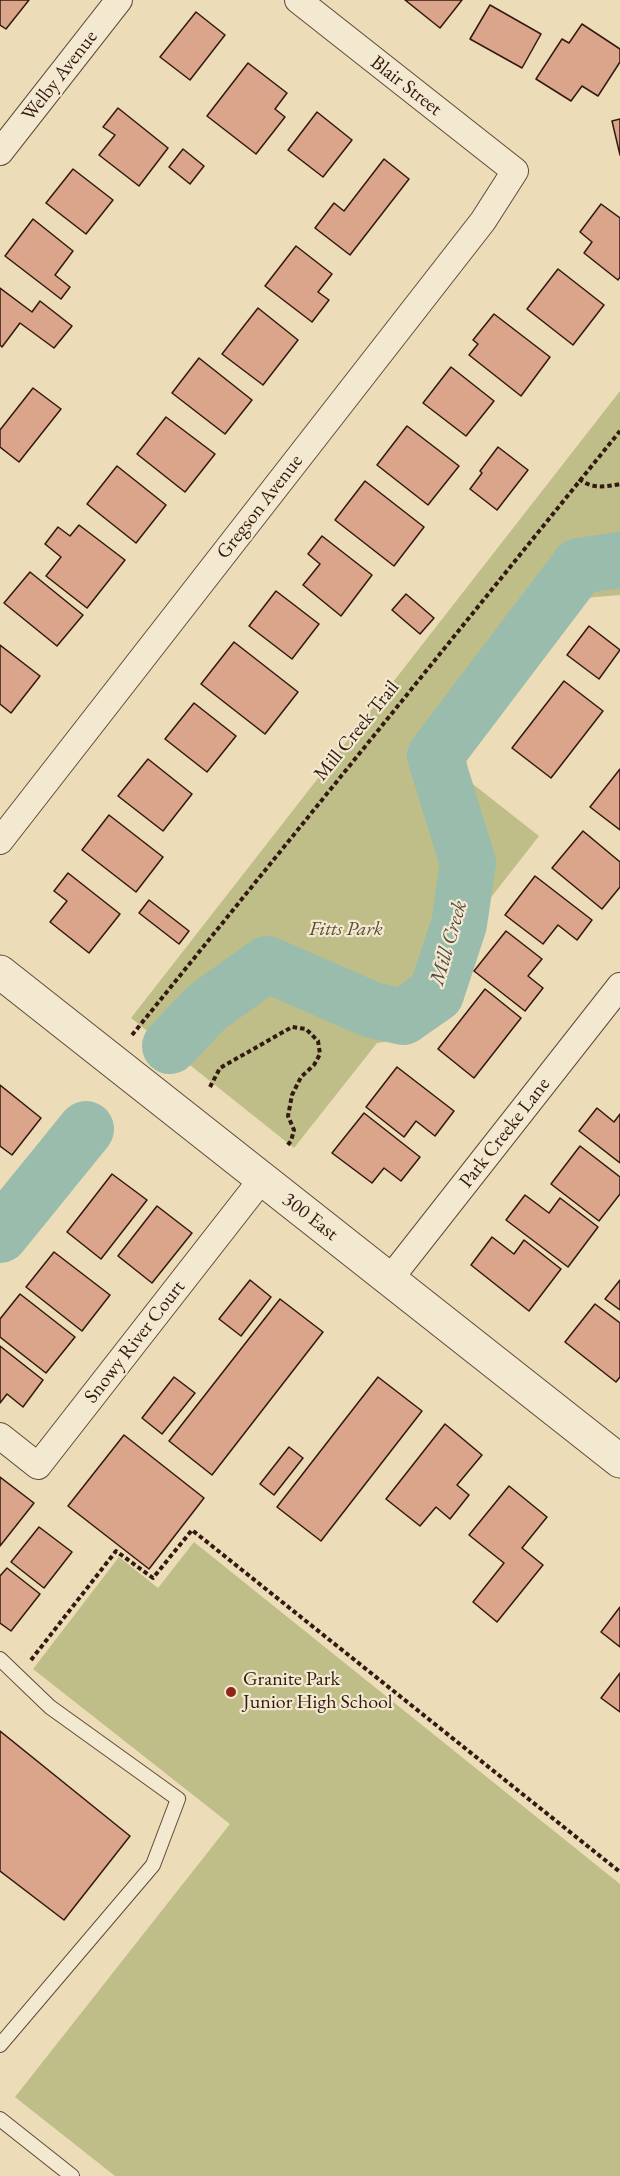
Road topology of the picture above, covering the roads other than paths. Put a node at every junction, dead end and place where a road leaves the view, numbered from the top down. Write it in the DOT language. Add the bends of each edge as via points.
graph roads {
  1 [pos="120,0"];
  2 [pos="298,0"];
  3 [pos="0,152"];
  4 [pos="516,171"];
  5 [pos="0,841"];
  6 [pos="0,972"];
  7 [pos="620,986"];
  8 [pos="262,1179"];
  9 [pos="389,1280"];
  10 [pos="0,1436"];
  11 [pos="620,1461"];
  12 [pos="0,1659"];
  13 [pos="0,2045"];
  14 [pos="0,2119"];
  15 [pos="72,2176"];
  1 -- 3 [label="street, Welby Avenue"];
  2 -- 4 [label="street, Blair Street"];
  4 -- 5 [label="street, Gregson Avenue" via="475,230"];
  6 -- 8 [label="street, 300 East"];
  7 -- 9 [label="street, Park Creeke Lane"];
  8 -- 9 [label="street, 300 East"];
  8 -- 10 [label="street, Snowy River Court" via="38,1466"];
  9 -- 11 [label="street, 300 East"];
  12 -- 13 [label="lane" via="50,1707 178,1799 153,1865"];
  14 -- 15 [label="lane"];
}
